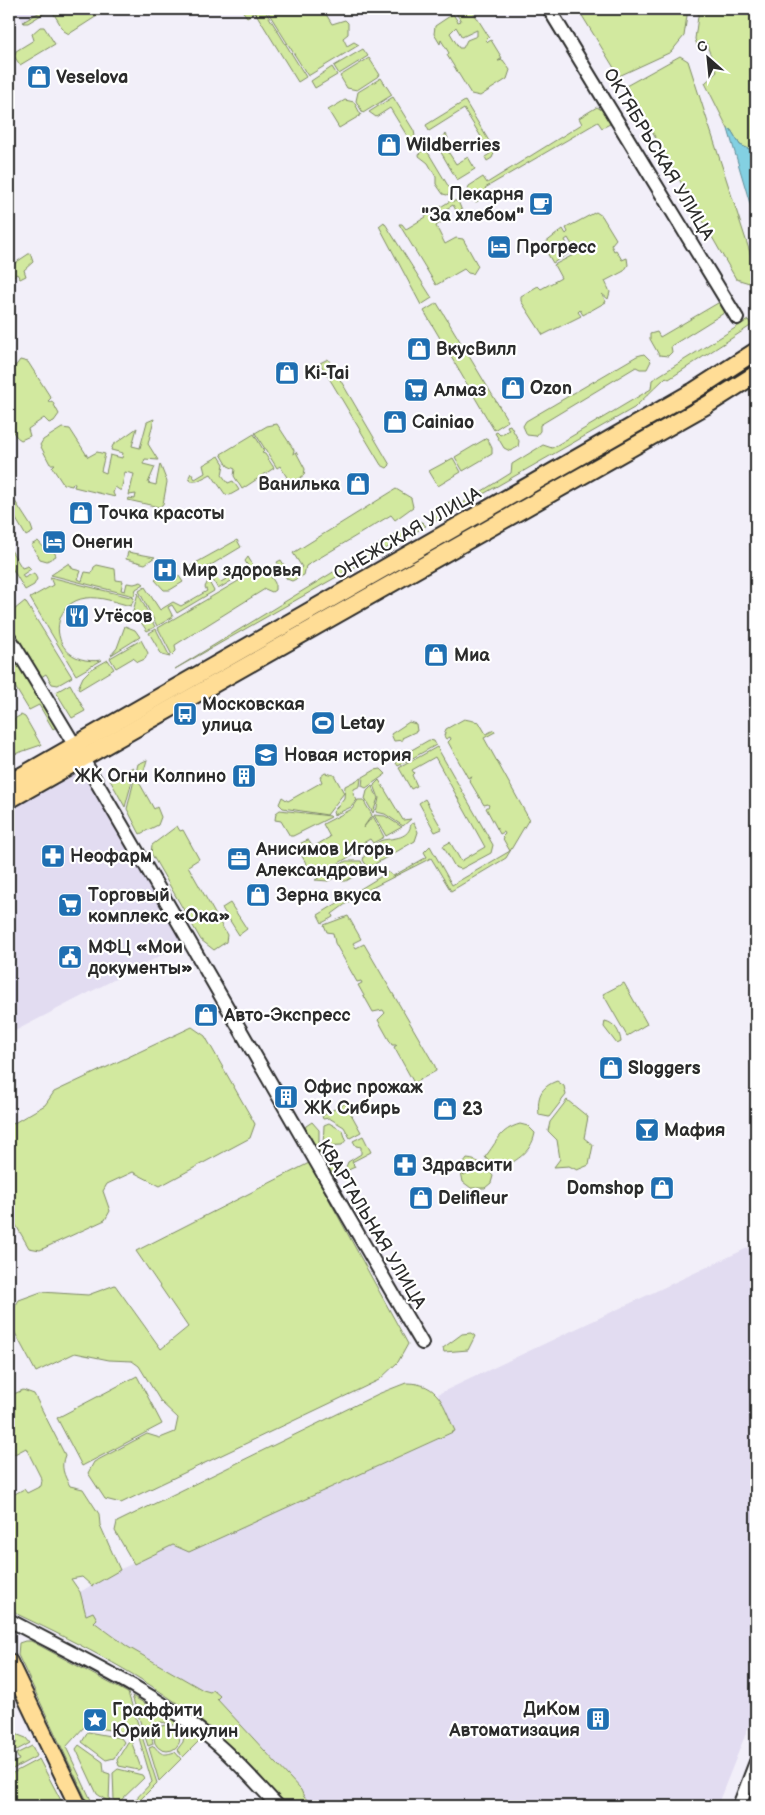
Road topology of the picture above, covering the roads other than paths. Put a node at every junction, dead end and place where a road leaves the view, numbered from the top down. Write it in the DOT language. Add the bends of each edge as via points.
graph roads {
  1 [pos="549,9"];
  2 [pos="737,318"];
  3 [pos="756,351"];
  4 [pos="756,374"];
  5 [pos="9,637"];
  6 [pos="79,751"];
  7 [pos="9,783"];
  8 [pos="9,800"];
  9 [pos="422,1343"];
  10 [pos="9,1620"];
  11 [pos="9,1662"];
  12 [pos="756,1762"];
  13 [pos="78,1806"];
  14 [pos="278,1806"];
  15 [pos="740,1806"];
  1 -- 2 [label="street, ОКТЯБРЬСКАЯ УЛИЦА"];
  3 -- 6 [label="main road, ОНЕЖСКАЯ УЛИЦА" via="694,391"];
  4 -- 6 [label="main road, ОНЕЖСКАЯ УЛИЦА" via="707,405"];
  5 -- 6 [label="street"];
  6 -- 7 [label="main road"];
  6 -- 8 [label="main road"];
  6 -- 9 [label="street, КВАРТАЛЬНАЯ УЛИЦА" via="292,1124"];
  10 -- 14 [label="street" via="94,1663 188,1721 222,1748"];
  11 -- 13 [label="main road"];
  12 -- 15 [label="street"];
}
